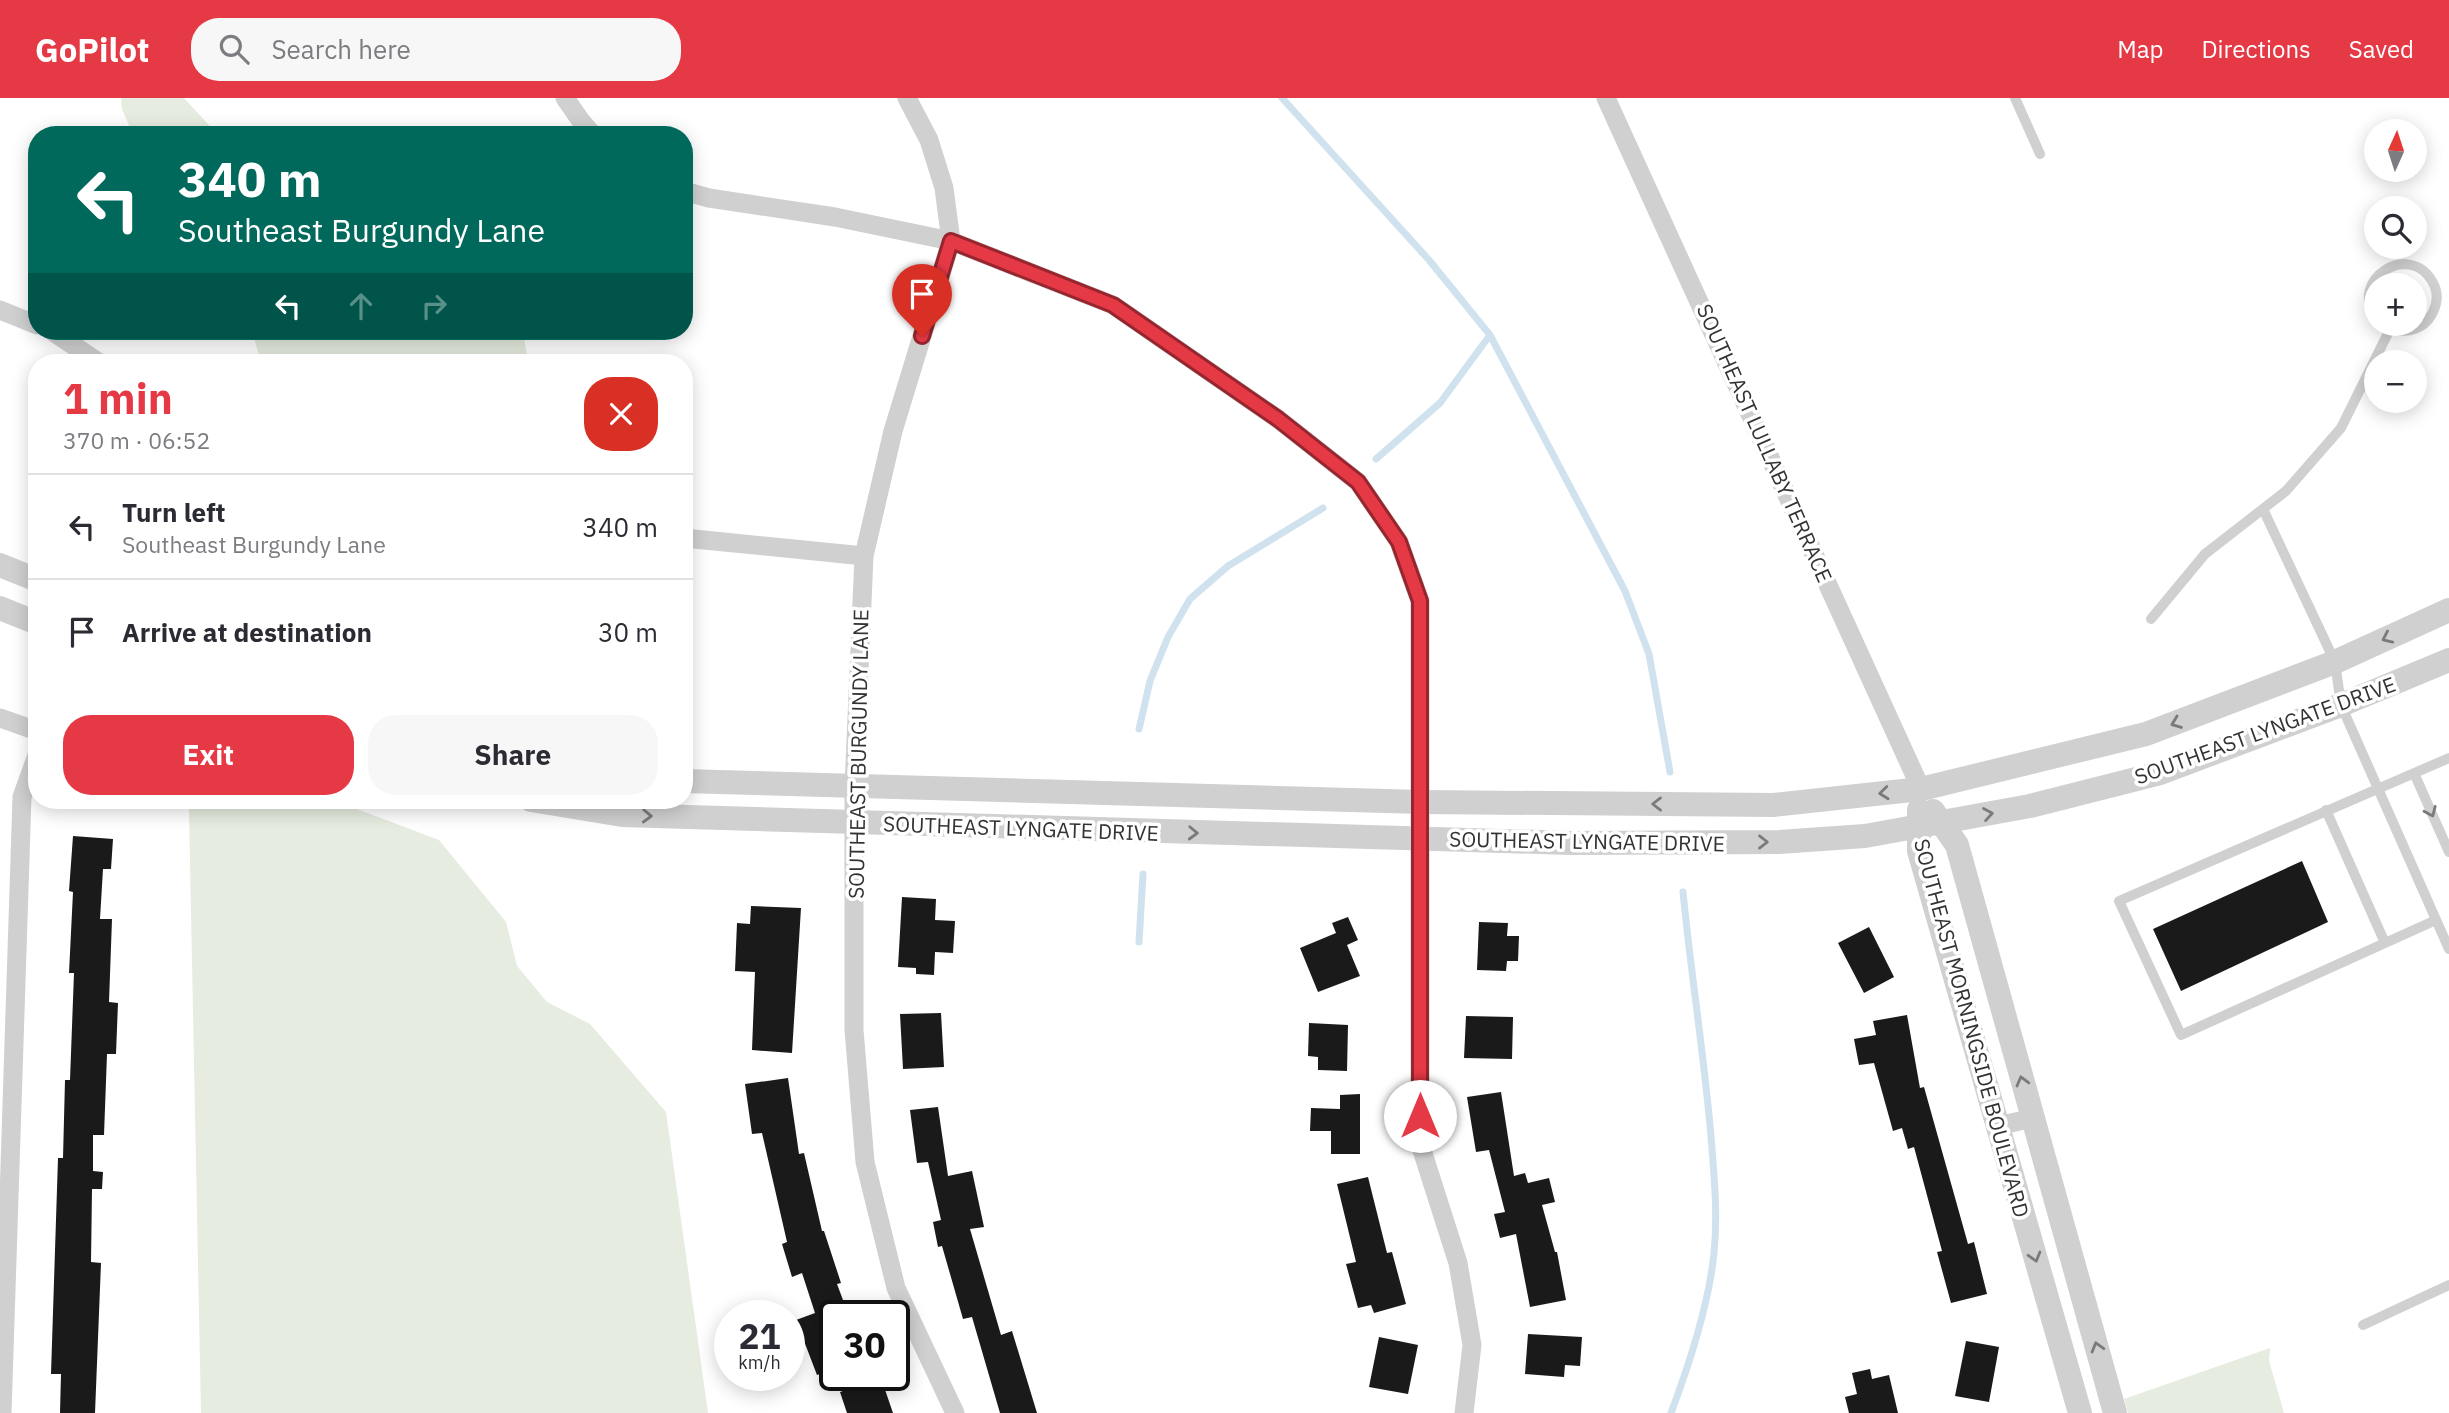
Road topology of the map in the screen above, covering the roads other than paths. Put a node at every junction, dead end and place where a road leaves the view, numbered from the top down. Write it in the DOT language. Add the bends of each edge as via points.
graph roads {
  1 [pos="565,98"];
  2 [pos="907,98"];
  3 [pos="1606,98"];
  4 [pos="2015,98"];
  5 [pos="585,126"];
  6 [pos="2040,154"];
  7 [pos="693,194"];
  8 [pos="951,241"];
  9 [pos="2380,273"];
  10 [pos="2425,273"];
  11 [pos="2427,274"];
  12 [pos="0,310"];
  13 [pos="28,321"];
  14 [pos="2427,321"];
  15 [pos="2382,336"];
  16 [pos="65,340"];
  17 [pos="86,354"];
  18 [pos="2263,509"];
  19 [pos="693,539"];
  20 [pos="864,556"];
  21 [pos="0,565"];
  22 [pos="28,576"];
  23 [pos="0,608"];
  24 [pos="2449,610"];
  25 [pos="28,619"];
  26 [pos="2151,619"];
  27 [pos="2449,660"];
  28 [pos="2335,662"];
  29 [pos="2340,705"];
  30 [pos="0,718"];
  31 [pos="28,729"];
  32 [pos="2449,758"];
  33 [pos="2414,772"];
  34 [pos="28,780"];
  35 [pos="693,781"];
  36 [pos="854,787"];
  37 [pos="2377,788"];
  38 [pos="1922,789"];
  39 [pos="1422,802"];
  40 [pos="586,809"];
  41 [pos="2326,810"];
  42 [pos="854,823"];
  43 [pos="1928,825"];
  44 [pos="1420,839"];
  45 [pos="2449,852"];
  46 [pos="2436,920"];
  47 [pos="2385,943"];
  48 [pos="2449,949"];
  49 [pos="8,1018"];
  50 [pos="2033,1118"];
  51 [pos="1997,1126"];
  52 [pos="2449,1285"];
  53 [pos="2363,1325"];
  54 [pos="2,1413"];
  55 [pos="955,1413"];
  56 [pos="1464,1413"];
  57 [pos="2080,1413"];
  58 [pos="2115,1413"];
  1 -- 5 [label="street"];
  2 -- 8 [label="street, SOUTHEAST BURGUNDY LANE" via="929,140 944,188"];
  3 -- 38 [label="street, SOUTHEAST LULLABY TERRACE"];
  4 -- 6 [label="lane"];
  7 -- 8 [label="street"];
  8 -- 20 [label="street, SOUTHEAST BURGUNDY LANE" via="893,431"];
  8 -- 39 [label="street" via="1113,305 1278,419 1358,482 1399,542 1420,601"];
  9 -- 10 [label="lane" via="2398,264"];
  11 -- 14 [label="lane" via="2437,297"];
  12 -- 13 [label="street"];
  15 -- 18 [label="lane" via="2341,428 2286,491"];
  16 -- 17 [label="street"];
  18 -- 26 [label="lane" via="2205,554"];
  18 -- 28 [label="lane"];
  19 -- 20 [label="street"];
  20 -- 36 [label="street, SOUTHEAST BURGUNDY LANE"];
  21 -- 22 [label="street"];
  23 -- 25 [label="street"];
  24 -- 28 [label="street, SOUTHEAST LYNGATE DRIVE, one-way"];
  27 -- 29 [label="street, SOUTHEAST LYNGATE DRIVE"];
  28 -- 29 [label="lane"];
  28 -- 38 [label="street, SOUTHEAST LYNGATE DRIVE, one-way" via="2146,734"];
  29 -- 37 [label="lane"];
  43 -- 29 [label="street, SOUTHEAST LYNGATE DRIVE, one-way" via="2030,806 2160,773"];
  30 -- 31 [label="street"];
  32 -- 33 [label="lane"];
  33 -- 37 [label="lane"];
  33 -- 45 [label="lane, one-way"];
  34 -- 49 [label="street" via="22,797"];
  35 -- 36 [label="street, SOUTHEAST LYNGATE DRIVE"];
  36 -- 39 [label="street, SOUTHEAST LYNGATE DRIVE"];
  36 -- 42 [label="street, SOUTHEAST BURGUNDY LANE"];
  37 -- 41 [label="lane"];
  37 -- 46 [label="lane"];
  38 -- 39 [label="street, SOUTHEAST LYNGATE DRIVE, one-way" via="1773,805"];
  38 -- 43 [label="street, SOUTHEAST MORNINGSIDE BOULEVARD"];
  39 -- 44 [label="street"];
  40 -- 42 [label="street, SOUTHEAST LYNGATE DRIVE, one-way" via="622,815"];
  41 -- 47 [label="lane"];
  41 -- 47 [label="lane" via="2119,901 2181,1035"];
  42 -- 44 [label="street, SOUTHEAST LYNGATE DRIVE, one-way"];
  42 -- 55 [label="street, SOUTHEAST BURGUNDY LANE" via="854,1030 865,1162 896,1288"];
  44 -- 43 [label="street, SOUTHEAST LYNGATE DRIVE, one-way" via="1779,842 1865,836"];
  50 -- 43 [label="street, SOUTHEAST MORNINGSIDE BOULEVARD, one-way" via="1957,845"];
  43 -- 51 [label="street, SOUTHEAST MORNINGSIDE BOULEVARD" via="1919,851"];
  44 -- 56 [label="street" via="1420,1144 1458,1263 1472,1345"];
  46 -- 47 [label="lane"];
  46 -- 48 [label="lane"];
  49 -- 54 [label="street"];
  50 -- 51 [label="street"];
  58 -- 50 [label="street, SOUTHEAST MORNINGSIDE BOULEVARD, one-way"];
  51 -- 57 [label="street, SOUTHEAST MORNINGSIDE BOULEVARD, one-way"];
  52 -- 53 [label="lane"];
}
